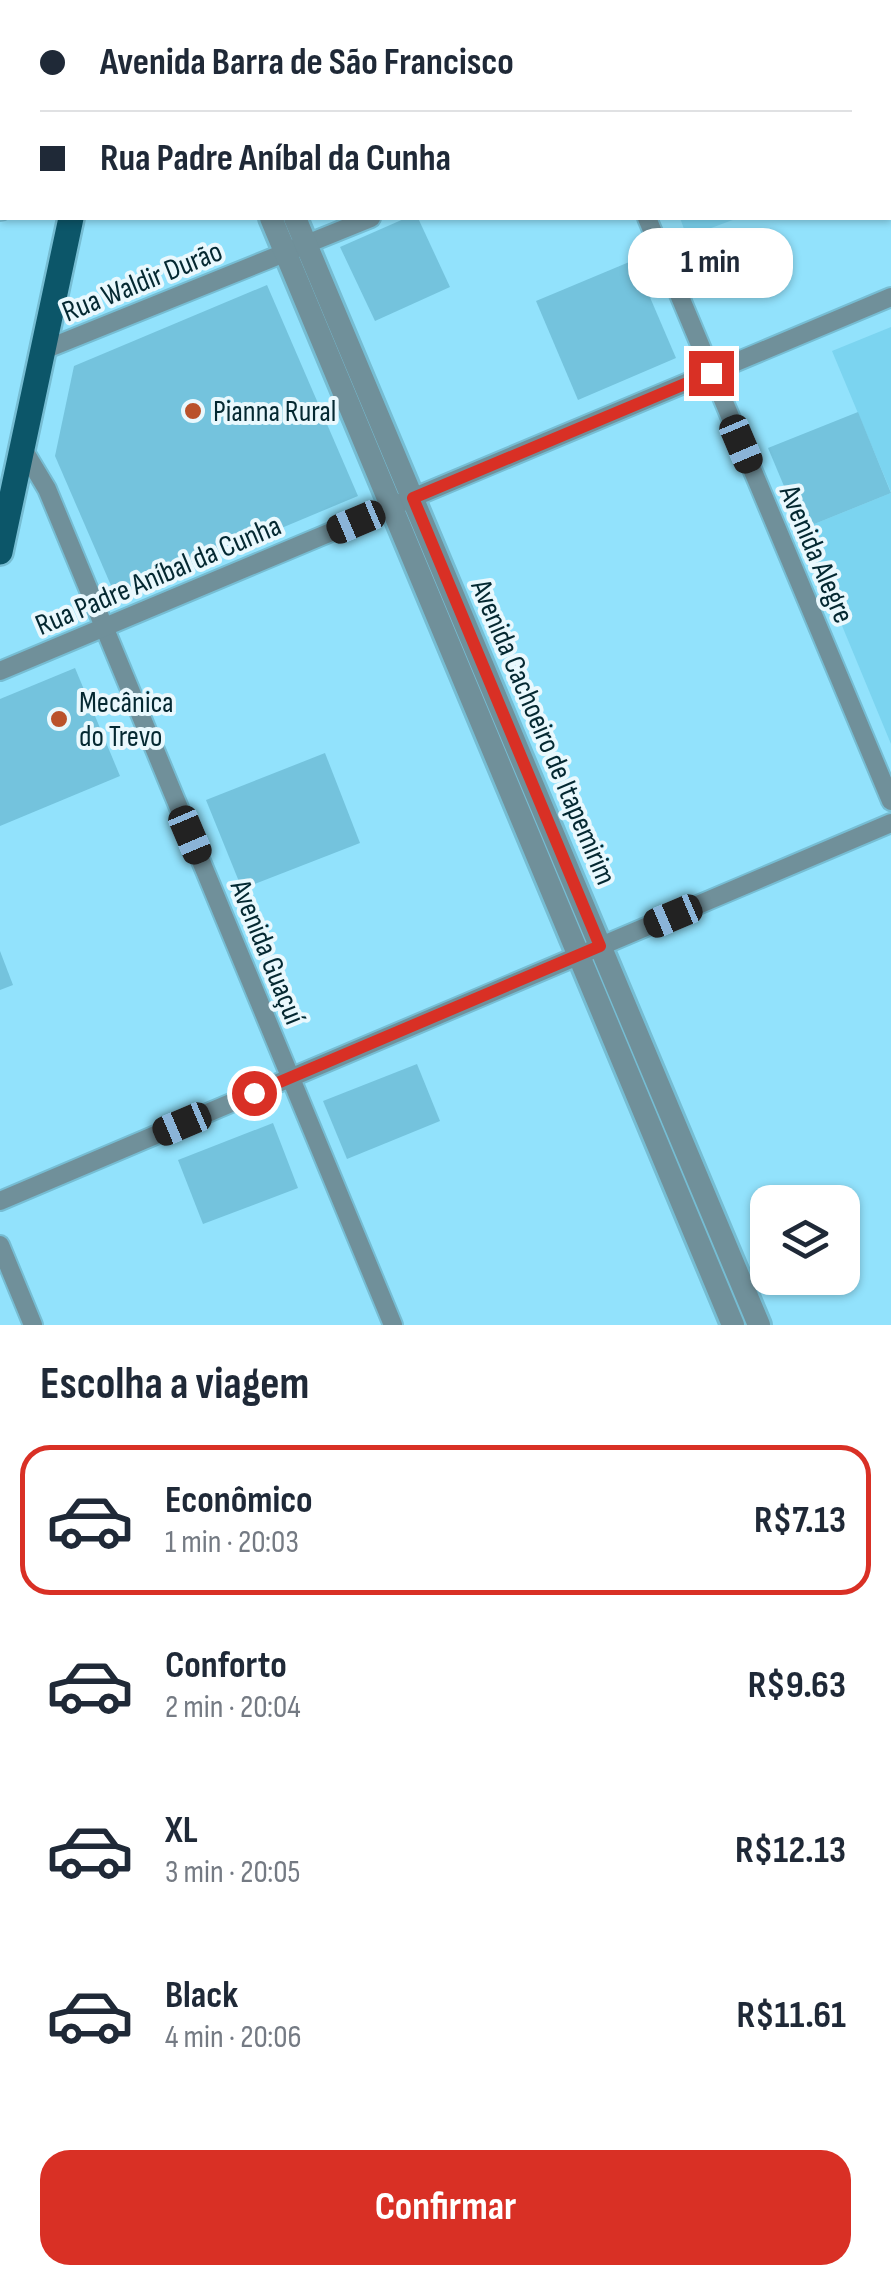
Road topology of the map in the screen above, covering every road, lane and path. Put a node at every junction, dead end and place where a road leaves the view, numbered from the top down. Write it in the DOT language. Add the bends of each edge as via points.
graph roads {
  1 [pos="71,220"];
  2 [pos="273,220"];
  3 [pos="295,220"];
  4 [pos="366,220"];
  5 [pos="648,220"];
  6 [pos="296,248"];
  7 [pos="891,298"];
  8 [pos="44,350"];
  9 [pos="711,373"];
  10 [pos="23,449"];
  11 [pos="402,502"];
  12 [pos="0,552"];
  13 [pos="104,628"];
  14 [pos="0,671"];
  15 [pos="891,801"];
  16 [pos="891,823"];
  17 [pos="590,951"];
  18 [pos="290,1078"];
  19 [pos="0,1201"];
  20 [pos="0,1245"];
  21 [pos="33,1325"];
  22 [pos="392,1325"];
  23 [pos="733,1325"];
  24 [pos="760,1325"];
  1 -- 8 [label="main road"];
  2 -- 6 [label="street"];
  3 -- 6 [label="street, Avenida Cachoeiro de Itapemirim"];
  4 -- 6 [label="street, Rua Waldir Durão"];
  5 -- 9 [label="street, Avenida Alegre"];
  6 -- 8 [label="street, Rua Waldir Durão"];
  6 -- 11 [label="street, Avenida Cachoeiro de Itapemirim"];
  7 -- 9 [label="street, Rua Padre Aníbal da Cunha"];
  8 -- 10 [label="main road"];
  9 -- 11 [label="street, Rua Padre Aníbal da Cunha"];
  9 -- 15 [label="street, Avenida Alegre"];
  10 -- 12 [label="main road"];
  10 -- 13 [label="street, Avenida Guaçuí" via="47,488"];
  11 -- 13 [label="street, Rua Padre Aníbal da Cunha"];
  11 -- 17 [label="street, Avenida Cachoeiro de Itapemirim"];
  13 -- 14 [label="street, Rua Padre Aníbal da Cunha"];
  13 -- 18 [label="street, Avenida Guaçuí"];
  16 -- 17 [label="street"];
  17 -- 18 [label="street"];
  17 -- 23 [label="street"];
  17 -- 24 [label="street, Avenida Cachoeiro de Itapemirim"];
  18 -- 19 [label="street"];
  18 -- 22 [label="street, Avenida Guaçuí"];
  20 -- 21 [label="street"];
}
